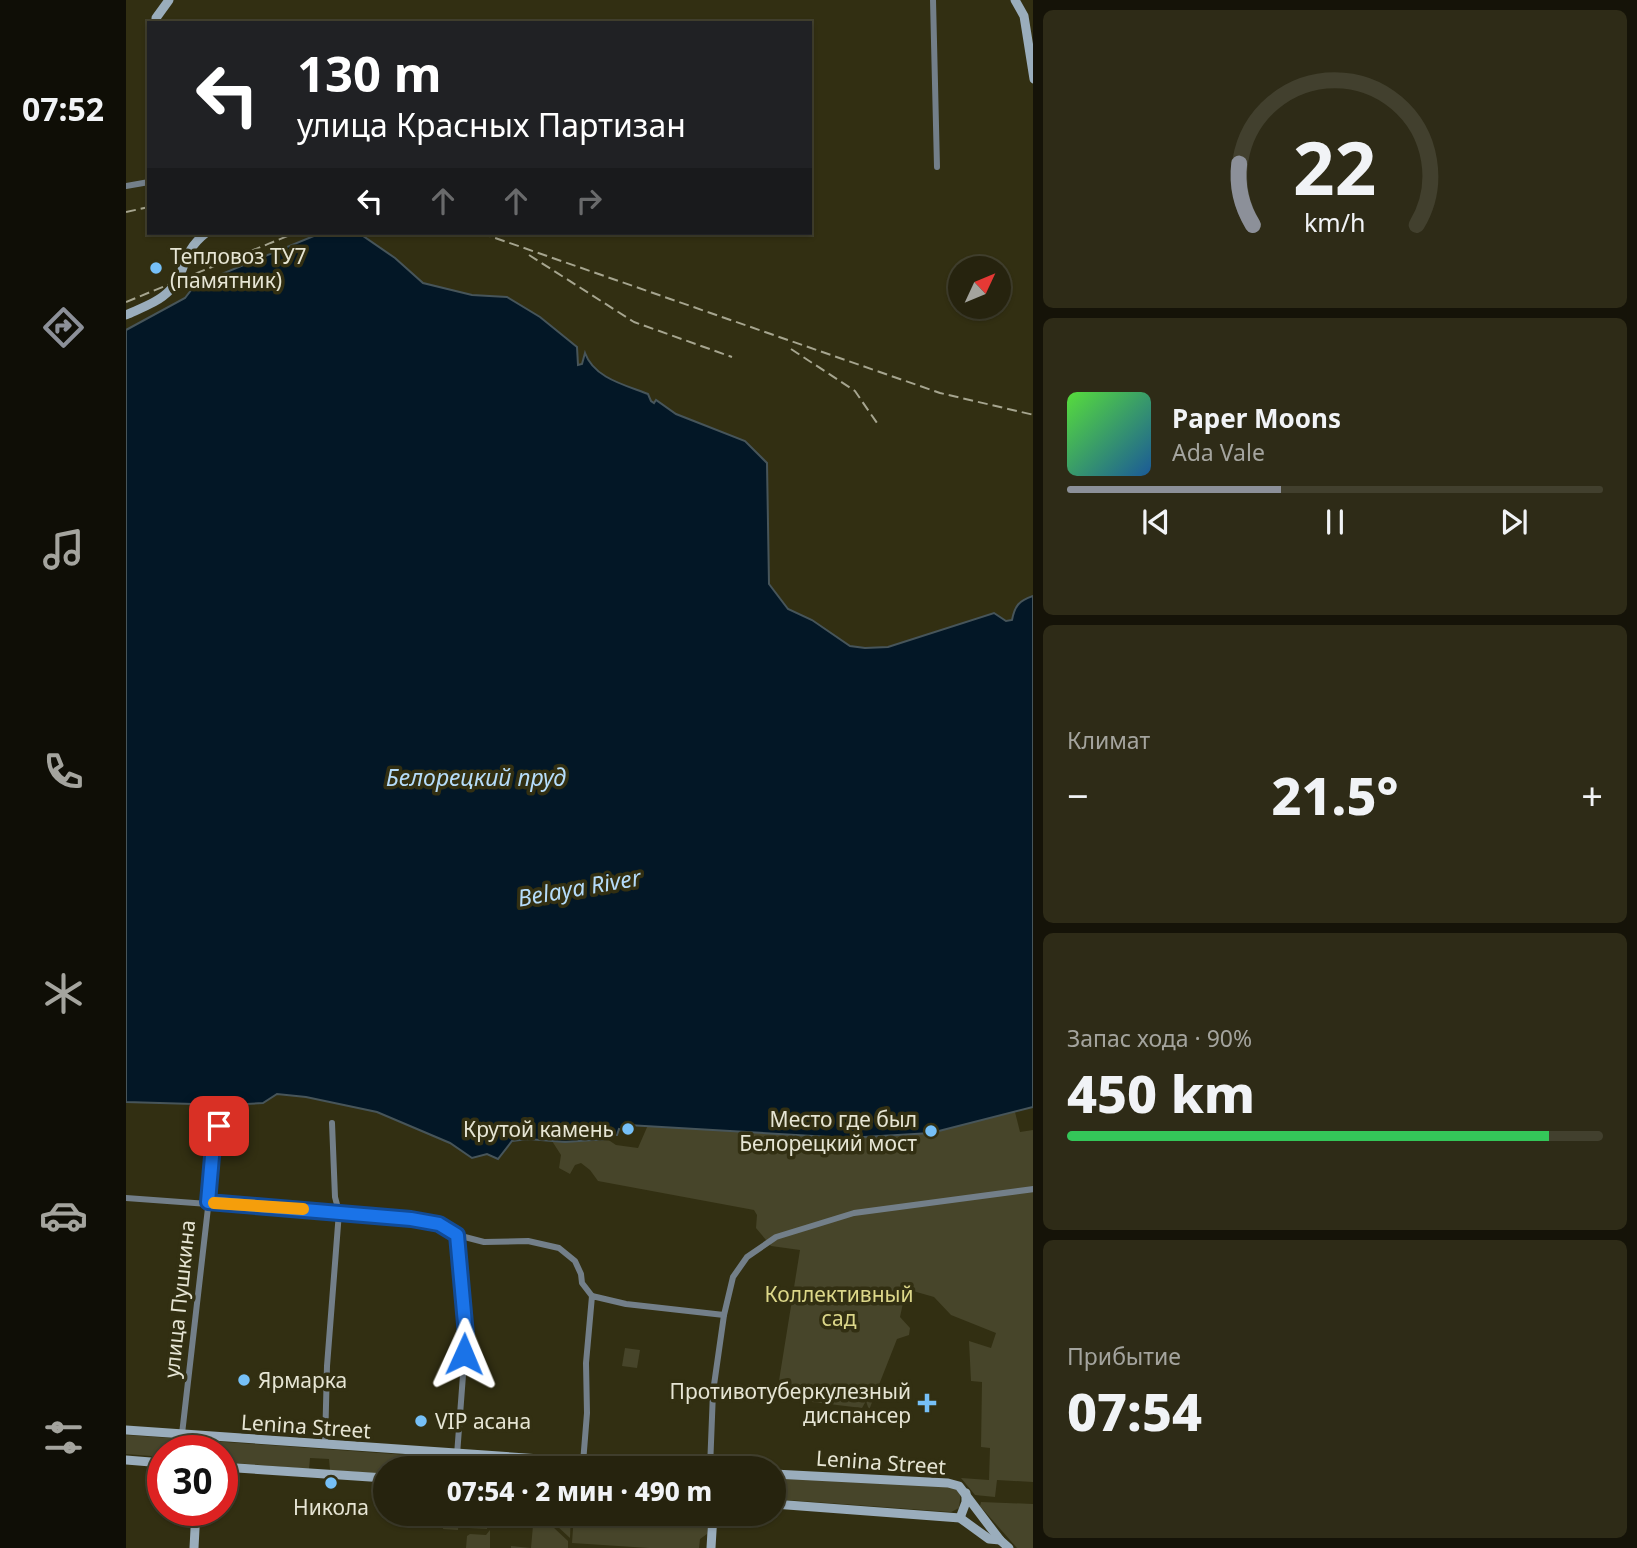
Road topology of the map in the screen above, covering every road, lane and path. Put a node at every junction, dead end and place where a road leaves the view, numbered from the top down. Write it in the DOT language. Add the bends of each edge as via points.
graph roads {
  1 [pos="169,0"];
  2 [pos="933,0"];
  3 [pos="1015,0"];
  4 [pos="1029,17"];
  5 [pos="156,21"];
  6 [pos="1033,79"];
  7 [pos="937,167"];
  8 [pos="147,181"];
  9 [pos="126,186"];
  10 [pos="203,235"];
  11 [pos="126,315"];
  12 [pos="332,1123"];
  13 [pos="219,1126"];
  14 [pos="1033,1189"];
  15 [pos="126,1198"];
  16 [pos="208,1202"];
  17 [pos="339,1212"];
  18 [pos="457,1235"];
  19 [pos="592,1296"];
  20 [pos="724,1315"];
  21 [pos="126,1430"];
  22 [pos="182,1434"];
  23 [pos="190,1435"];
  24 [pos="238,1439"];
  25 [pos="325,1445"];
  26 [pos="457,1455"];
  27 [pos="470,1456"];
  28 [pos="584,1456"];
  29 [pos="710,1456"];
  30 [pos="126,1460"];
  31 [pos="147,1461"];
  32 [pos="238,1468"];
  33 [pos="786,1475"];
  34 [pos="373,1477"];
  35 [pos="966,1493"];
  36 [pos="786,1505"];
  37 [pos="960,1518"];
  38 [pos="195,1526"];
  39 [pos="712,1526"];
  40 [pos="997,1544"];
  41 [pos="194,1548"];
  42 [pos="711,1548"];
  43 [pos="1009,1548"];
  1 -- 5 [label="main road"];
  2 -- 7 [label="street"];
  3 -- 4 [label="main road"];
  4 -- 6 [label="main road"];
  8 -- 9 [label="street"];
  10 -- 11 [label="main road" via="188,250 171,289"];
  12 -- 17 [label="street"];
  13 -- 16 [label="street, улица Пушкина"];
  14 -- 20 [label="street" via="854,1213 769,1241 747,1256 733,1277"];
  15 -- 16 [label="street"];
  16 -- 17 [label="street"];
  16 -- 22 [label="street, улица Пушкина"];
  17 -- 18 [label="street" via="439,1224"];
  17 -- 25 [label="street"];
  18 -- 19 [label="street" via="484,1242 528,1241 559,1248 575,1261"];
  18 -- 26 [label="street" via="466,1335"];
  19 -- 20 [label="street"];
  19 -- 28 [label="street"];
  20 -- 29 [label="street" via="713,1392"];
  21 -- 22 [label="main road, Lenina Street"];
  22 -- 23 [label="main road, Lenina Street"];
  24 -- 25 [label="main road, Lenina Street"];
  25 -- 26 [label="main road, Lenina Street"];
  26 -- 27 [label="main road, Lenina Street"];
  30 -- 31 [label="main road"];
  32 -- 34 [label="main road"];
  33 -- 35 [label="main road, Lenina Street" via="948,1483"];
  35 -- 37 [label="main road"];
  35 -- 40 [label="main road, Lenina Street"];
  36 -- 37 [label="main road"];
  37 -- 40 [label="main road, Lenina Street"];
  38 -- 41 [label="main road"];
  39 -- 42 [label="main road"];
  40 -- 43 [label="main road, Lenina Street"];
}
